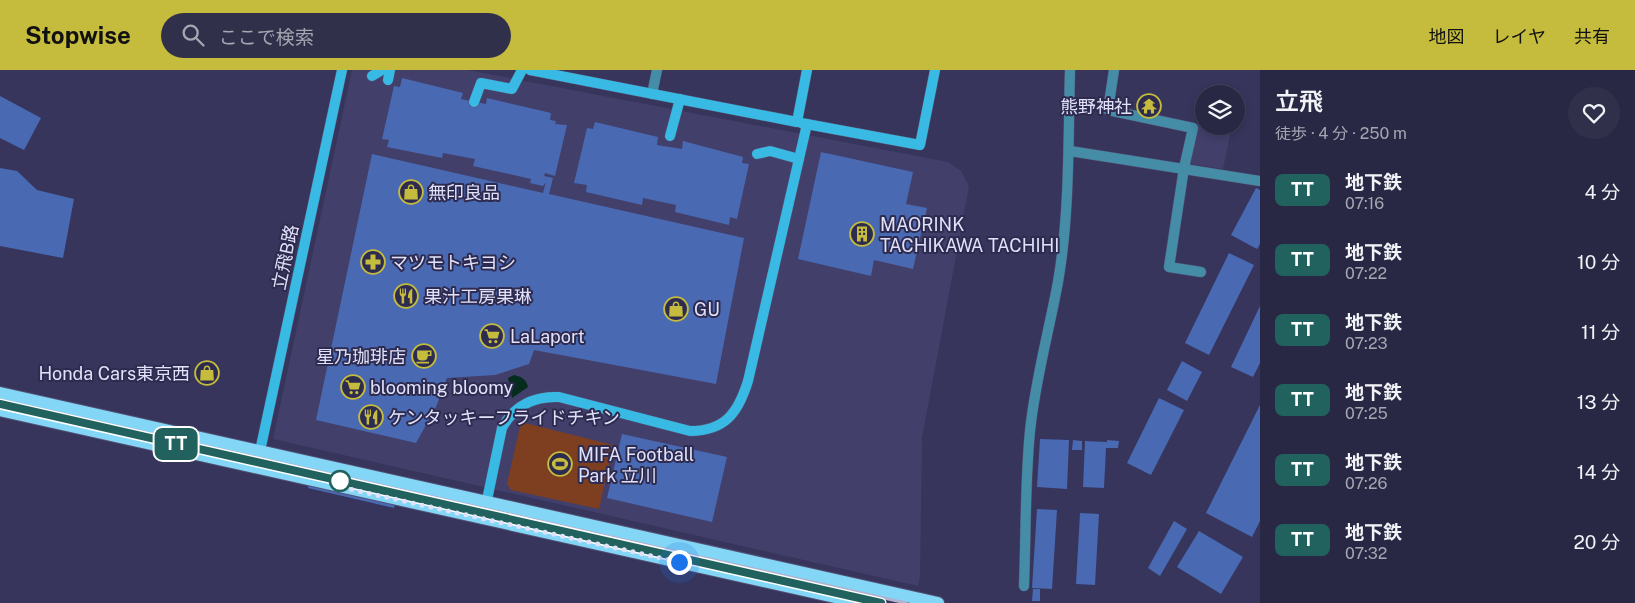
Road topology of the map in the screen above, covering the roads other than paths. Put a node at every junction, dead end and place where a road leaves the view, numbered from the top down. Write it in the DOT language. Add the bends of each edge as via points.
graph roads {
  1 [pos="342,70"];
  2 [pos="382,70"];
  3 [pos="522,70"];
  4 [pos="530,70"];
  5 [pos="657,70"];
  6 [pos="807,70"];
  7 [pos="935,70"];
  8 [pos="1070,70"];
  9 [pos="1114,70"];
  10 [pos="372,76"];
  11 [pos="652,94"];
  12 [pos="680,99"];
  13 [pos="474,102"];
  14 [pos="802,123"];
  15 [pos="670,136"];
  16 [pos="1070,151"];
  17 [pos="757,154"];
  18 [pos="799,159"];
  19 [pos="1184,168"];
  20 [pos="1260,181"];
  21 [pos="1201,272"];
  22 [pos="0,393"];
  23 [pos="0,410"];
  24 [pos="260,451"];
  25 [pos="486,500"];
  26 [pos="483,518"];
  27 [pos="1024,586"];
  28 [pos="862,603"];
  29 [pos="938,603"];
  1 -- 24 [label="street, 立飛B路"];
  2 -- 10 [label="street"];
  3 -- 13 [label="street" via="512,89 481,84"];
  4 -- 11 [label="street"];
  5 -- 11 [label="street"];
  6 -- 14 [label="street"];
  7 -- 14 [label="street" via="920,144"];
  8 -- 16 [label="street"];
  9 -- 19 [label="street" via="1108,110 1193,128"];
  11 -- 12 [label="street"];
  12 -- 14 [label="street"];
  12 -- 15 [label="street"];
  14 -- 18 [label="street"];
  16 -- 19 [label="street"];
  16 -- 27 [label="street" via="1065,230 1030,431"];
  17 -- 18 [label="street" via="770,152"];
  18 -- 25 [label="street" via="748,381 742,403 734,412 717,427 690,431 559,397 533,399 517,408 502,428"];
  19 -- 20 [label="street"];
  19 -- 21 [label="street" via="1169,267"];
  22 -- 24 [label="main road"];
  23 -- 26 [label="main road"];
  24 -- 25 [label="main road"];
  25 -- 26 [label="street"];
  25 -- 29 [label="main road"];
  26 -- 28 [label="main road"];
}
